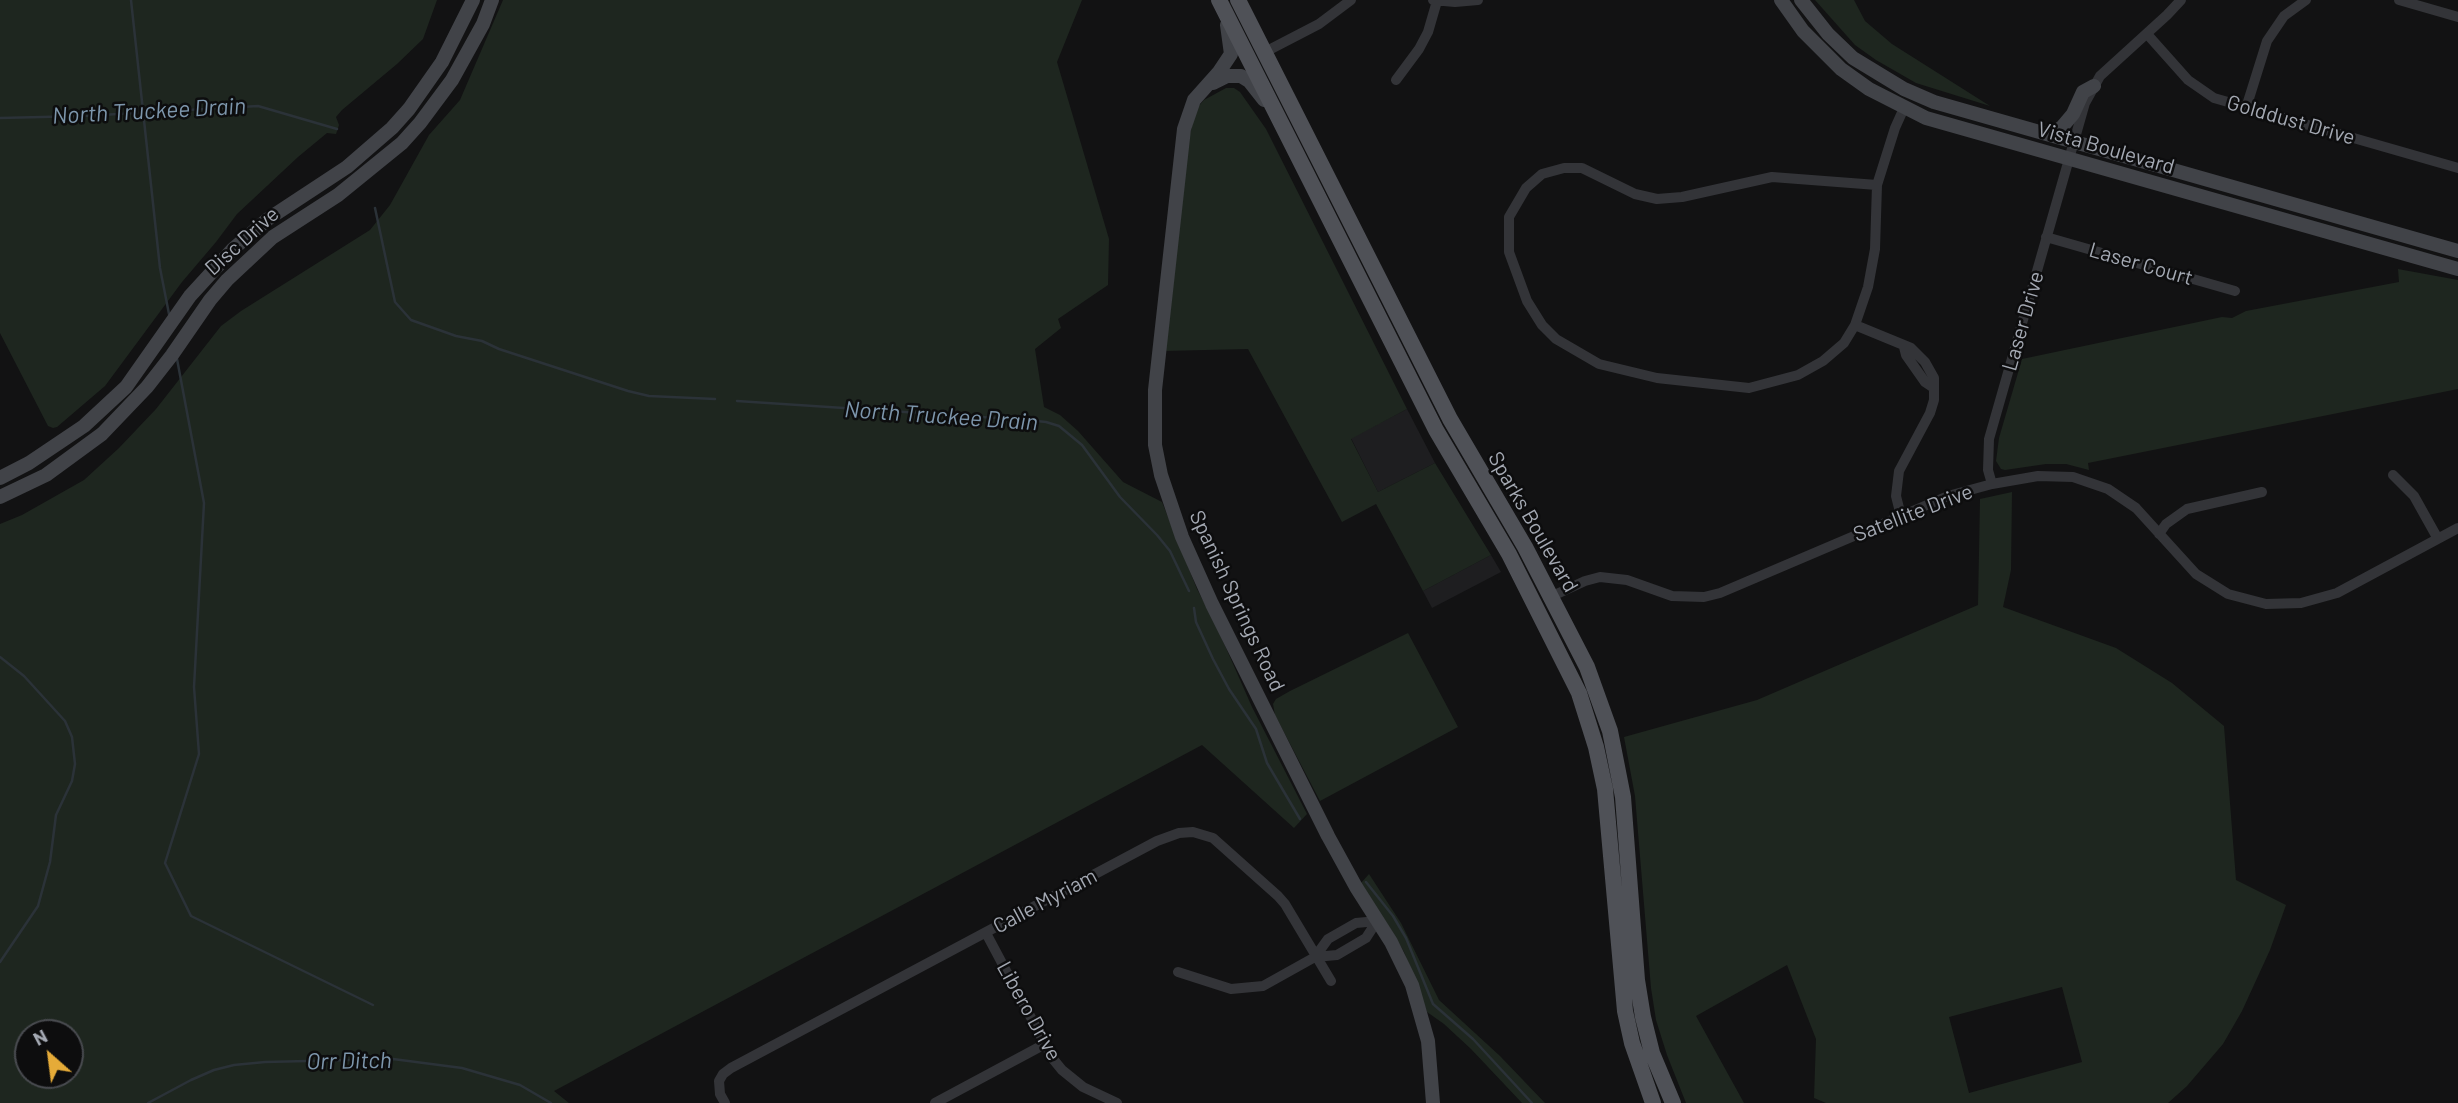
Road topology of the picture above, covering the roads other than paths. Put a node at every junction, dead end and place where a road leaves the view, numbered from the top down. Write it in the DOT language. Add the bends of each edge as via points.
graph roads {
  1 [pos="473,0"];
  2 [pos="492,0"];
  3 [pos="1219,0"];
  4 [pos="1228,0"];
  5 [pos="1238,0"];
  6 [pos="1351,0"];
  7 [pos="1434,0"];
  8 [pos="1478,0"];
  9 [pos="1780,0"];
  10 [pos="1801,0"];
  11 [pos="2181,0"];
  12 [pos="2306,0"];
  13 [pos="2399,0"];
  14 [pos="2458,17"];
  15 [pos="2147,34"];
  16 [pos="1265,52"];
  17 [pos="1396,80"];
  18 [pos="2094,86"];
  19 [pos="1206,87"];
  20 [pos="1904,108"];
  21 [pos="2246,108"];
  22 [pos="1277,116"];
  23 [pos="2051,135"];
  24 [pos="2073,141"];
  25 [pos="2068,159"];
  26 [pos="2458,168"];
  27 [pos="1877,185"];
  28 [pos="1325,211"];
  29 [pos="2046,237"];
  30 [pos="2458,251"];
  31 [pos="2458,269"];
  32 [pos="2235,291"];
  33 [pos="1855,325"];
  34 [pos="2393,475"];
  35 [pos="0,478"];
  36 [pos="1992,484"];
  37 [pos="2262,492"];
  38 [pos="0,497"];
  39 [pos="1901,516"];
  40 [pos="2458,528"];
  41 [pos="2159,534"];
  42 [pos="2438,539"];
  43 [pos="1551,596"];
  44 [pos="1535,604"];
  45 [pos="1377,921"];
  46 [pos="986,933"];
  47 [pos="1315,957"];
  48 [pos="1178,972"];
  49 [pos="1331,981"];
  50 [pos="1045,1044"];
  51 [pos="725,1103"];
  52 [pos="935,1103"];
  53 [pos="1117,1103"];
  54 [pos="1433,1103"];
  55 [pos="1653,1103"];
  56 [pos="1672,1103"];
  1 -- 35 [label="main road, Disc Drive" via="442,62 392,128 347,167 268,219 216,266 126,387 92,418 60,444"];
  2 -- 38 [label="main road, Disc Drive" via="452,80 402,143 244,263 210,300 147,387 102,434 46,475"];
  3 -- 19 [label="main road, Spanish Springs Road" via="1231,54"];
  3 -- 22 [label="main road, Sparks Boulevard"];
  4 -- 16 [label="main road" via="1253,47"];
  5 -- 16 [label="main road, Sparks Boulevard"];
  6 -- 16 [label="street" via="1319,24"];
  7 -- 8 [label="street"];
  7 -- 17 [label="street" via="1428,33"];
  9 -- 20 [label="main road, Vista Boulevard" via="1841,69"];
  10 -- 23 [label="main road, Vista Boulevard" via="1853,58 1904,89 1934,103"];
  11 -- 15 [label="street, Laser Drive"];
  12 -- 21 [label="street" via="2284,16 2267,41"];
  13 -- 14 [label="street"];
  15 -- 18 [label="street, Laser Drive"];
  15 -- 21 [label="street, Golddust Drive" via="2200,90"];
  16 -- 28 [label="main road" via="1263,67"];
  16 -- 43 [label="main road, Sparks Boulevard" via="1450,419"];
  18 -- 23 [label="main road" via="2083,92 2073,114"];
  18 -- 24 [label="street, Laser Drive"];
  19 -- 22 [label="main road" via="1227,76 1241,76"];
  19 -- 45 [label="main road, Spanish Springs Road" via="1188,112 1180,161 1155,390 1155,445 1161,475 1212,604 1328,836"];
  20 -- 25 [label="main road, Vista Boulevard"];
  20 -- 27 [label="street"];
  21 -- 26 [label="street, Golddust Drive"];
  22 -- 28 [label="main road, Sparks Boulevard"];
  23 -- 24 [label="main road, Vista Boulevard"];
  24 -- 25 [label="street, Laser Drive"];
  24 -- 30 [label="main road, Vista Boulevard"];
  25 -- 29 [label="street, Laser Drive"];
  25 -- 31 [label="main road, Vista Boulevard"];
  27 -- 33 [label="street" via="1875,249"];
  27 -- 33 [label="street" via="1772,177 1657,199 1635,194 1582,168 1564,168 1542,174 1526,188 1509,217 1509,252 1527,301 1556,339 1599,364 1657,378 1749,388 1798,375 1844,343"];
  28 -- 44 [label="main road, Sparks Boulevard" via="1448,453"];
  29 -- 32 [label="street, Laser Court"];
  29 -- 36 [label="street, Laser Drive" via="1989,439"];
  33 -- 39 [label="street" via="1911,348 1934,378 1930,413 1899,471 1896,496"];
  34 -- 42 [label="street" via="2414,496"];
  36 -- 39 [label="street, Satellite Drive"];
  36 -- 41 [label="street, Satellite Drive" via="2054,475 2091,482 2122,497"];
  37 -- 41 [label="street" via="2187,509"];
  39 -- 43 [label="street, Satellite Drive" via="1704,597 1672,596 1612,577 1585,581"];
  40 -- 42 [label="street, Satellite Drive"];
  41 -- 42 [label="street, Satellite Drive" via="2212,586 2246,600 2284,605 2337,593"];
  43 -- 44 [label="street, Satellite Drive"];
  43 -- 56 [label="main road, Sparks Boulevard" via="1587,667 1618,761 1639,992 1652,1053"];
  44 -- 55 [label="main road, Sparks Boulevard" via="1579,693 1596,747 1605,789 1625,1011"];
  45 -- 47 [label="street" via="1356,923 1328,939"];
  45 -- 47 [label="street" via="1366,938 1337,955"];
  45 -- 54 [label="main road, Spanish Springs Road" via="1402,963 1421,1012"];
  46 -- 47 [label="street, Calle Myriam" via="1157,841 1193,832 1224,845 1278,896"];
  46 -- 50 [label="street, Libero Drive"];
  46 -- 51 [label="street, Calle Myriam" via="741,1062 719,1081"];
  47 -- 48 [label="street" via="1253,989 1230,989"];
  47 -- 49 [label="street, Calle Myriam"];
  50 -- 52 [label="street"];
  50 -- 53 [label="street, Libero Drive" via="1073,1079"];
}
